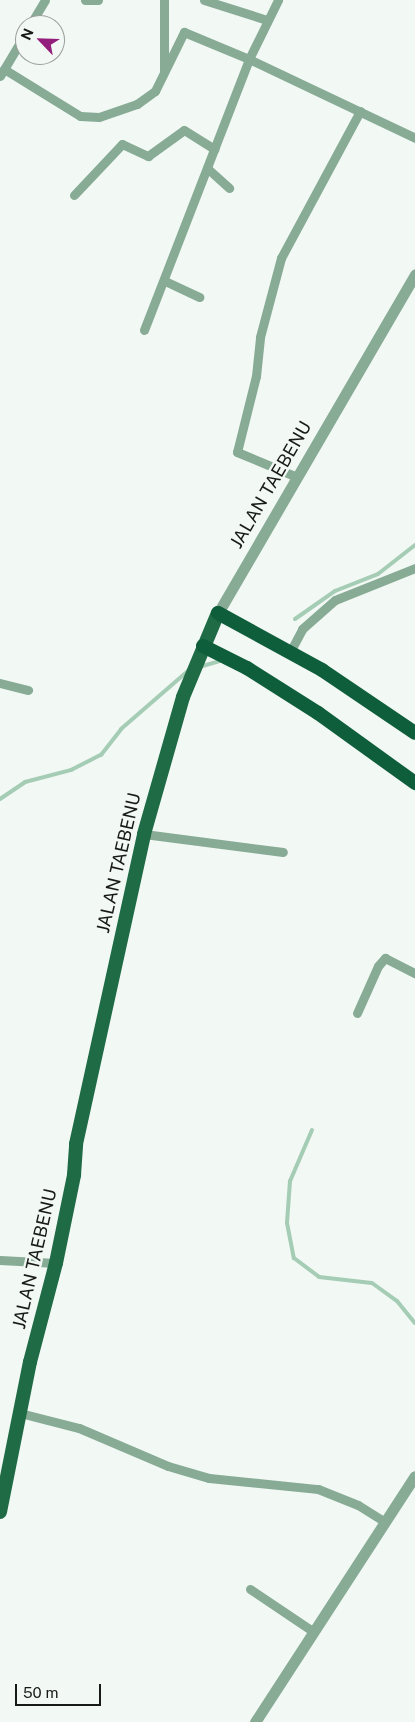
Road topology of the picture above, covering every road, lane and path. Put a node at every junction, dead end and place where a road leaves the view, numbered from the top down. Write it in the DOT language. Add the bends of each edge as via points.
graph roads {
  1 [pos="46,0"];
  2 [pos="85,0"];
  3 [pos="98,0"];
  4 [pos="164,0"];
  5 [pos="204,0"];
  6 [pos="278,0"];
  7 [pos="36,15"];
  8 [pos="266,20"];
  9 [pos="15,51"];
  10 [pos="250,59"];
  11 [pos="2,72"];
  12 [pos="164,74"];
  13 [pos="360,111"];
  14 [pos="415,138"];
  15 [pos="214,149"];
  16 [pos="207,168"];
  17 [pos="229,188"];
  18 [pos="74,195"];
  19 [pos="415,274"];
  20 [pos="165,281"];
  21 [pos="199,297"];
  22 [pos="144,330"];
  23 [pos="297,477"];
  24 [pos="415,568"];
  25 [pos="218,613"];
  26 [pos="203,646"];
  27 [pos="290,652"];
  28 [pos="0,683"];
  29 [pos="28,690"];
  30 [pos="415,733"];
  31 [pos="415,783"];
  32 [pos="144,834"];
  33 [pos="282,852"];
  34 [pos="415,974"];
  35 [pos="357,1013"];
  36 [pos="0,1260"];
  37 [pos="56,1263"];
  38 [pos="20,1414"];
  39 [pos="415,1476"];
  40 [pos="0,1512"];
  41 [pos="385,1522"];
  42 [pos="250,1589"];
  43 [pos="314,1632"];
  44 [pos="255,1722"];
  1 -- 7 [label="street"];
  2 -- 3 [label="street"];
  4 -- 12 [label="street"];
  5 -- 8 [label="street"];
  6 -- 8 [label="street"];
  8 -- 10 [label="street"];
  9 -- 11 [label="street"];
  10 -- 12 [label="street" via="184,32"];
  10 -- 13 [label="street"];
  10 -- 15 [label="street"];
  11 -- 12 [label="street" via="73,112 89,117 119,112 146,99"];
  13 -- 14 [label="street"];
  13 -- 23 [label="street" via="281,258 260,337 256,376 237,452"];
  15 -- 16 [label="street"];
  15 -- 18 [label="street" via="184,130 148,156 122,144"];
  16 -- 17 [label="street"];
  16 -- 20 [label="street"];
  19 -- 23 [label="street, JALAN TAEBENU"];
  20 -- 21 [label="street"];
  20 -- 22 [label="street"];
  23 -- 25 [label="street, JALAN TAEBENU"];
  24 -- 27 [label="street" via="335,600 302,629"];
  25 -- 26 [label="main road, JALAN TAEBENU"];
  25 -- 27 [label="highway"];
  26 -- 31 [label="highway" via="247,668 318,713"];
  26 -- 32 [label="main road, JALAN TAEBENU" via="183,697"];
  27 -- 30 [label="highway" via="355,691"];
  28 -- 29 [label="street"];
  32 -- 33 [label="street"];
  32 -- 37 [label="main road, JALAN TAEBENU" via="76,1144 74,1175"];
  34 -- 35 [label="street" via="385,958 378,966"];
  36 -- 37 [label="street"];
  37 -- 38 [label="main road, JALAN TAEBENU"];
  38 -- 40 [label="main road, JALAN TAEBENU"];
  38 -- 41 [label="street" via="79,1428 168,1466 209,1478 318,1489 358,1505"];
  39 -- 41 [label="street"];
  41 -- 43 [label="street"];
  42 -- 43 [label="street"];
  43 -- 44 [label="street"];
}
